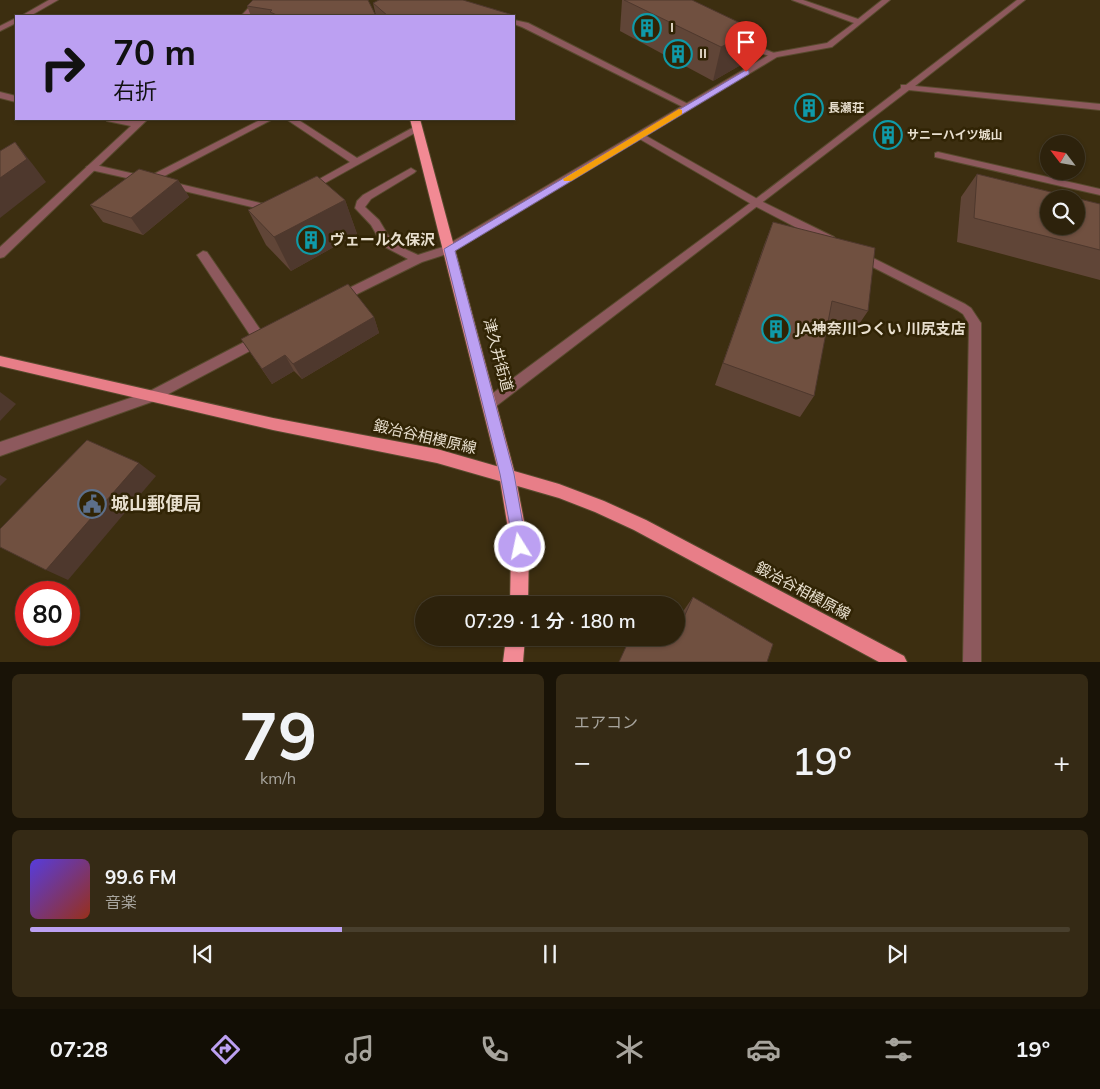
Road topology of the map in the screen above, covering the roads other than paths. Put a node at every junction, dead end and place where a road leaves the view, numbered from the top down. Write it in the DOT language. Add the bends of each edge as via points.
graph roads {
  1 [pos="54,0"];
  2 [pos="260,0"];
  3 [pos="796,0"];
  4 [pos="886,0"];
  5 [pos="1021,0"];
  6 [pos="27,15"];
  7 [pos="246,15"];
  8 [pos="15,21"];
  9 [pos="515,22"];
  10 [pos="860,22"];
  11 [pos="0,29"];
  12 [pos="724,37"];
  13 [pos="776,55"];
  14 [pos="904,88"];
  15 [pos="0,96"];
  16 [pos="15,99"];
  17 [pos="688,106"];
  18 [pos="1100,107"];
  19 [pos="120,120"];
  20 [pos="266,120"];
  21 [pos="293,120"];
  22 [pos="140,122"];
  23 [pos="416,124"];
  24 [pos="641,136"];
  25 [pos="938,155"];
  26 [pos="356,162"];
  27 [pos="91,167"];
  28 [pos="411,171"];
  29 [pos="149,180"];
  30 [pos="1100,192"];
  31 [pos="298,195"];
  32 [pos="757,203"];
  33 [pos="281,204"];
  34 [pos="450,249"];
  35 [pos="0,254"];
  36 [pos="203,255"];
  37 [pos="418,259"];
  38 [pos="329,303"];
  39 [pos="0,361"];
  40 [pos="152,396"];
  41 [pos="490,403"];
  42 [pos="0,449"];
  43 [pos="507,474"];
  44 [pos="519,596"];
  45 [pos="515,646"];
  46 [pos="514,662"];
  47 [pos="898,662"];
  48 [pos="972,662"];
  1 -- 6 [label="street"];
  2 -- 7 [label="street"];
  3 -- 10 [label="street"];
  4 -- 10 [label="street"];
  5 -- 14 [label="street"];
  8 -- 11 [label="street"];
  9 -- 17 [label="street"];
  10 -- 13 [label="street" via="829,45"];
  12 -- 13 [label="street"];
  13 -- 17 [label="street"];
  14 -- 18 [label="street"];
  14 -- 32 [label="street"];
  15 -- 16 [label="street"];
  17 -- 24 [label="street"];
  19 -- 22 [label="street"];
  20 -- 29 [label="street"];
  21 -- 26 [label="street"];
  22 -- 27 [label="street"];
  23 -- 26 [label="street"];
  23 -- 34 [label="highway, 津久井街道"];
  24 -- 32 [label="street"];
  24 -- 34 [label="street"];
  25 -- 30 [label="street"];
  26 -- 31 [label="street"];
  27 -- 29 [label="street"];
  27 -- 35 [label="street"];
  28 -- 37 [label="street" via="367,197 360,208 375,223 387,243"];
  29 -- 33 [label="street" via="267,208"];
  32 -- 41 [label="street"];
  32 -- 48 [label="street" via="960,307 975,323"];
  34 -- 37 [label="street"];
  34 -- 41 [label="highway, 津久井街道"];
  36 -- 40 [label="street" via="265,337"];
  37 -- 38 [label="street"];
  39 -- 40 [label="main road, 鍛冶谷相模原線"];
  40 -- 42 [label="street"];
  40 -- 43 [label="main road, 鍛冶谷相模原線" via="437,456"];
  41 -- 43 [label="highway, 津久井街道"];
  43 -- 44 [label="highway, 津久井街道" via="520,547"];
  43 -- 47 [label="main road, 鍛冶谷相模原線" via="599,506 640,525"];
  45 -- 46 [label="highway"];
}
